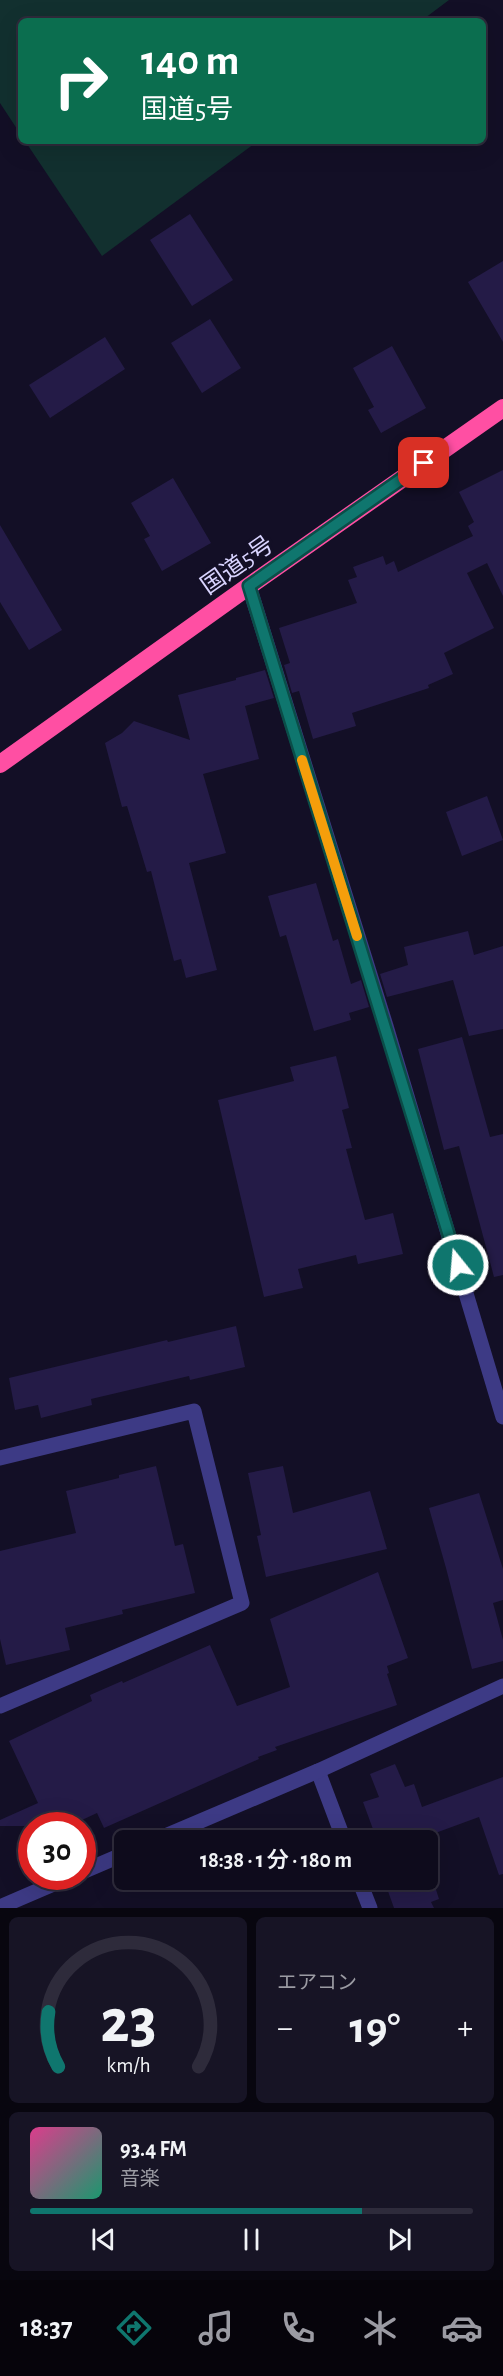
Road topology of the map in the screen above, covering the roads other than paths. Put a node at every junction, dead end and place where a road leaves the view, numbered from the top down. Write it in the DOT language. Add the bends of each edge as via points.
graph roads {
  1 [pos="503,408"];
  2 [pos="249,586"];
  3 [pos="0,764"];
  4 [pos="503,1417"];
  5 [pos="0,1458"];
  6 [pos="503,1686"];
  7 [pos="0,1706"];
  8 [pos="318,1771"];
  9 [pos="179,1830"];
  10 [pos="340,1830"];
  11 [pos="114,1858"];
  12 [pos="96,1866"];
  13 [pos="36,1890"];
  14 [pos="363,1890"];
  15 [pos="0,1904"];
  16 [pos="370,1908"];
  1 -- 2 [label="highway, 国道5号"];
  2 -- 3 [label="highway, 国道5号"];
  2 -- 4 [label="street"];
  5 -- 7 [label="street" via="194,1411 242,1603"];
  6 -- 8 [label="street"];
  8 -- 9 [label="street"];
  8 -- 10 [label="street"];
  11 -- 12 [label="street"];
  13 -- 15 [label="street"];
  14 -- 16 [label="street"];
}
